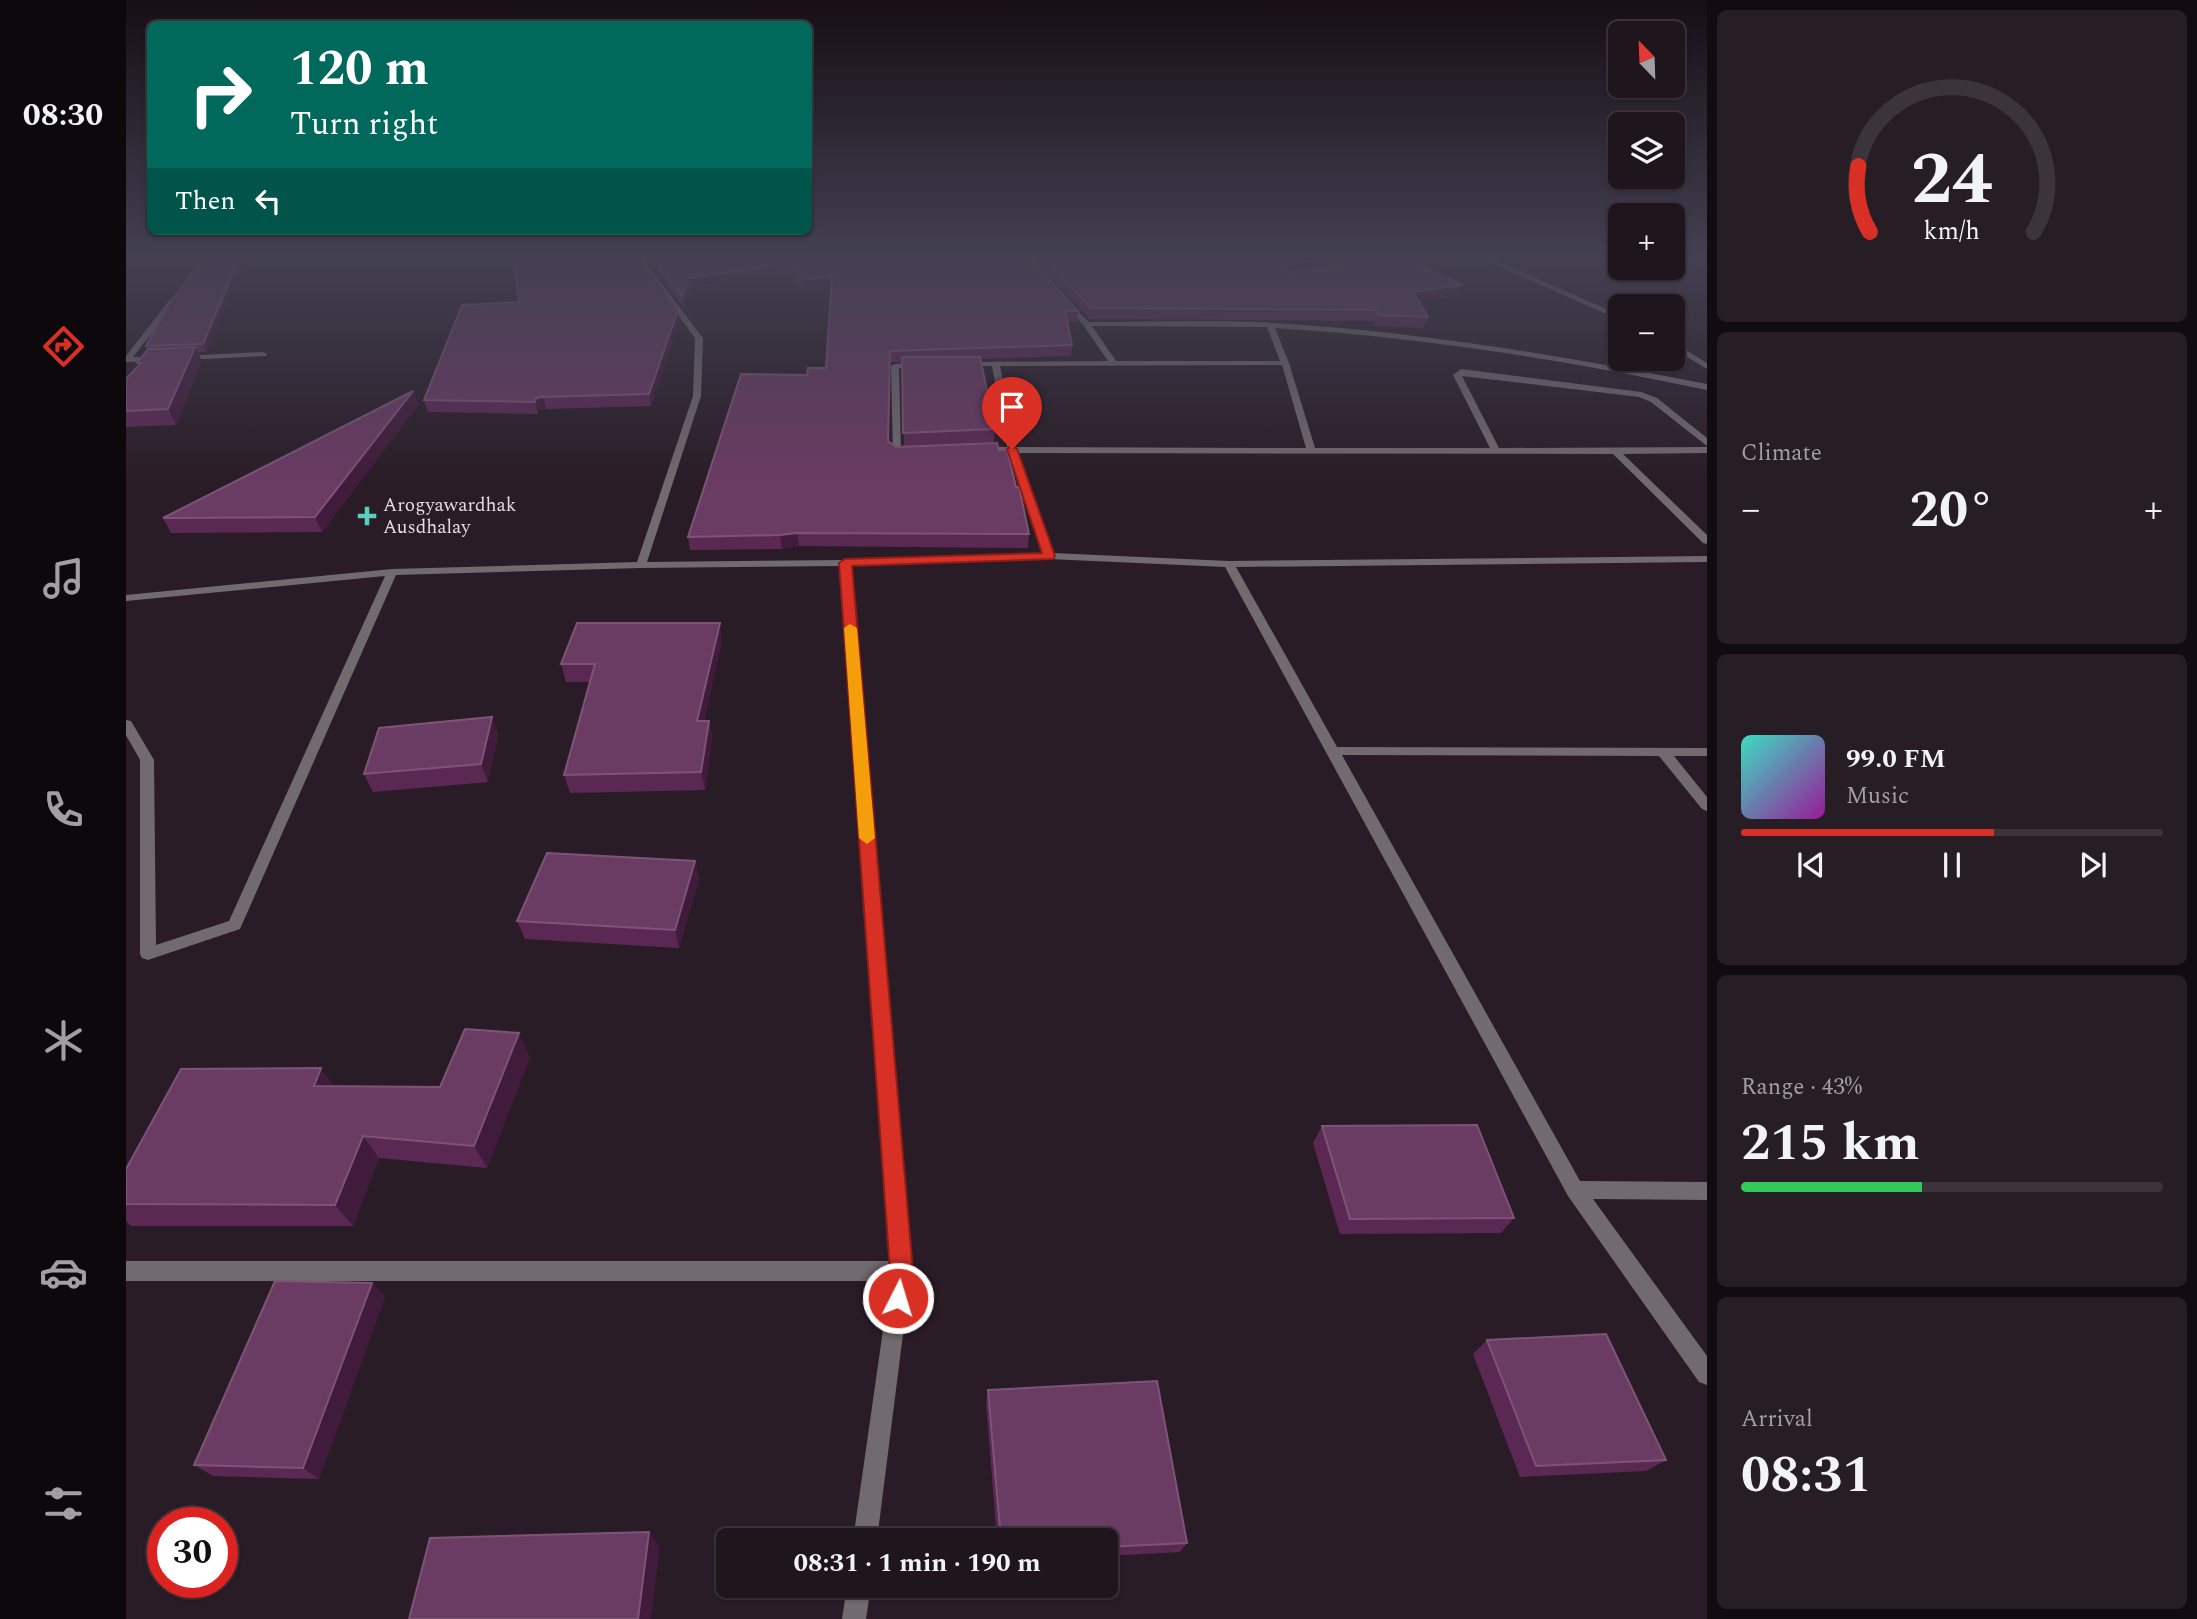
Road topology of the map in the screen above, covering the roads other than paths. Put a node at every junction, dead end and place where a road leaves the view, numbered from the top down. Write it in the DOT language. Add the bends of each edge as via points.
graph roads {
  1 [pos="149,333"];
  2 [pos="695,333"];
  3 [pos="1093,333"];
  4 [pos="1273,333"];
  5 [pos="1370,333"];
  6 [pos="1685,352"];
  7 [pos="263,354"];
  8 [pos="179,358"];
  9 [pos="151,359"];
  10 [pos="165,359"];
  11 [pos="127,360"];
  12 [pos="995,363"];
  13 [pos="1285,363"];
  14 [pos="933,365"];
  15 [pos="945,365"];
  16 [pos="1115,365"];
  17 [pos="1707,367"];
  18 [pos="143,373"];
  19 [pos="1707,387"];
  20 [pos="1707,443"];
  21 [pos="1012,449"];
  22 [pos="1311,449"];
  23 [pos="1707,450"];
  24 [pos="973,451"];
  25 [pos="1496,451"];
  26 [pos="1615,451"];
  27 [pos="922,453"];
  28 [pos="1707,541"];
  29 [pos="1049,556"];
  30 [pos="1707,559"];
  31 [pos="845,563"];
  32 [pos="1229,564"];
  33 [pos="641,565"];
  34 [pos="392,572"];
  35 [pos="126,598"];
  36 [pos="126,724"];
  37 [pos="1331,751"];
  38 [pos="1662,751"];
  39 [pos="1707,752"];
  40 [pos="1707,806"];
  41 [pos="1575,1190"];
  42 [pos="1707,1191"];
  43 [pos="126,1271"];
  44 [pos="901,1271"];
  45 [pos="1707,1374"];
  46 [pos="867,1528"];
  47 [pos="857,1598"];
  48 [pos="854,1619"];
  1 -- 11 [label="street"];
  2 -- 33 [label="street" via="699,338 697,396"];
  3 -- 16 [label="street"];
  4 -- 13 [label="street"];
  5 -- 19 [label="street" via="1574,359"];
  6 -- 17 [label="street"];
  7 -- 8 [label="street"];
  9 -- 10 [label="street"];
  9 -- 11 [label="street"];
  9 -- 18 [label="street"];
  12 -- 15 [label="street"];
  12 -- 16 [label="street"];
  12 -- 21 [label="street"];
  13 -- 16 [label="street"];
  13 -- 22 [label="street"];
  14 -- 27 [label="street" via="895,366 896,454"];
  20 -- 25 [label="street" via="1654,400 1641,395 1461,372 1457,374"];
  21 -- 22 [label="street"];
  21 -- 24 [label="street"];
  21 -- 29 [label="street"];
  22 -- 25 [label="street"];
  23 -- 26 [label="street"];
  25 -- 26 [label="street"];
  26 -- 28 [label="street"];
  29 -- 31 [label="street"];
  29 -- 32 [label="street"];
  30 -- 32 [label="street"];
  31 -- 33 [label="street"];
  31 -- 44 [label="street"];
  32 -- 37 [label="street"];
  33 -- 34 [label="street"];
  34 -- 35 [label="street"];
  34 -- 36 [label="street" via="235,925 148,954 147,760"];
  37 -- 38 [label="street"];
  37 -- 41 [label="street"];
  38 -- 39 [label="street"];
  38 -- 40 [label="street"];
  41 -- 42 [label="street"];
  41 -- 45 [label="street"];
  43 -- 44 [label="street"];
  44 -- 46 [label="street"];
  47 -- 48 [label="street"];
}
